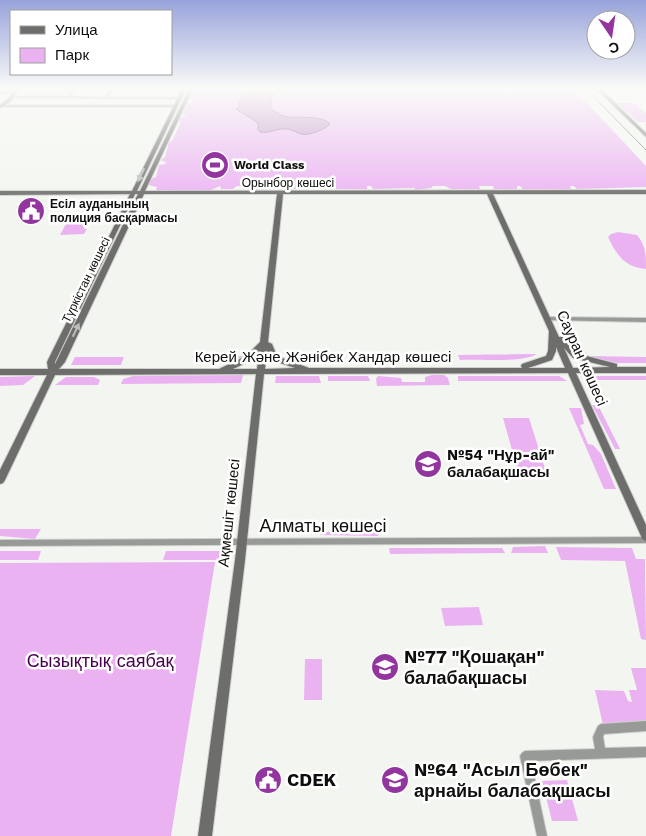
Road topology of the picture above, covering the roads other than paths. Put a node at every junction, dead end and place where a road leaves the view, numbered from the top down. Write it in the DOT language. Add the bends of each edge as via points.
graph roads {
  1 [pos="165,128"];
  2 [pos="173,128"];
  3 [pos="160,138"];
  4 [pos="168,138"];
  5 [pos="164,147"];
  6 [pos="155,148"];
  7 [pos="280,192"];
  8 [pos="447,192"];
  9 [pos="489,192"];
  10 [pos="513,192"];
  11 [pos="646,192"];
  12 [pos="0,193"];
  13 [pos="132,193"];
  14 [pos="142,193"];
  15 [pos="245,193"];
  16 [pos="303,193"];
  17 [pos="279,207"];
  18 [pos="497,209"];
  19 [pos="548,319"];
  20 [pos="646,320"];
  21 [pos="552,330"];
  22 [pos="264,343"];
  23 [pos="511,370"];
  24 [pos="570,370"];
  25 [pos="628,370"];
  26 [pos="646,370"];
  27 [pos="219,371"];
  28 [pos="260,371"];
  29 [pos="309,371"];
  30 [pos="0,372"];
  31 [pos="52,372"];
  32 [pos="0,480"];
  33 [pos="646,538"];
  34 [pos="242,542"];
  35 [pos="0,543"];
  36 [pos="646,726"];
  37 [pos="646,752"];
  38 [pos="601,753"];
  39 [pos="205,836"];
  40 [pos="542,836"];
  1 -- 3 [label="main road, Түркістан көшесі"];
  2 -- 4 [label="main road, Түркістан көшесі"];
  3 -- 4 [label="main road"];
  3 -- 6 [label="main road, Түркістан көшесі"];
  4 -- 5 [label="main road, Түркістан көшесі"];
  5 -- 6 [label="main road"];
  5 -- 14 [label="main road, Түркістан көшесі"];
  6 -- 13 [label="main road, Түркістан көшесі, one-way"];
  7 -- 15 [label="main road, Орынбор көшесі"];
  7 -- 16 [label="main road, Орынбор көшесі"];
  7 -- 17 [label="main road, Ақмешіт көшесі"];
  8 -- 9 [label="main road, Орынбор көшесі"];
  8 -- 16 [label="main road, Орынбор көшесі"];
  8 -- 18 [label="main road" via="478,196"];
  9 -- 10 [label="main road, Орынбор көшесі"];
  9 -- 18 [label="main road, Сауран көшесі"];
  10 -- 11 [label="main road, Орынбор көшесі"];
  10 -- 18 [label="main road" via="499,197"];
  12 -- 13 [label="main road, Орынбор көшесі"];
  13 -- 14 [label="main road, Орынбор көшесі"];
  13 -- 31 [label="main road, Түркістан көшесі" via="51,362"];
  14 -- 15 [label="main road, Орынбор көшесі"];
  31 -- 14 [label="main road, Түркістан көшесі, one-way" via="61,362"];
  15 -- 17 [label="main road" via="271,196"];
  16 -- 17 [label="main road" via="287,197"];
  17 -- 22 [label="main road, Ақмешіт көшесі"];
  18 -- 19 [label="main road, Сауран көшесі"];
  19 -- 20 [label="street"];
  19 -- 21 [label="main road, Сауран көшесі"];
  21 -- 23 [label="main road" via="549,358"];
  21 -- 24 [label="main road, Сауран көшесі"];
  21 -- 25 [label="main road" via="576,356"];
  22 -- 27 [label="main road" via="248,358"];
  22 -- 28 [label="main road, Ақмешіт көшесі"];
  22 -- 29 [label="main road" via="274,358"];
  23 -- 24 [label="main road, Керей Және Жәнібек Хандар көшесі"];
  23 -- 29 [label="main road, Керей Және Жәнібек Хандар көшесі"];
  24 -- 25 [label="main road, Керей Және Жәнібек Хандар көшесі"];
  24 -- 33 [label="main road, Сауран көшесі"];
  25 -- 26 [label="main road, Керей Және Жәнібек Хандар көшесі"];
  27 -- 28 [label="main road, Керей Және Жәнібек Хандар көшесі"];
  27 -- 31 [label="main road, Керей Және Жәнібек Хандар көшесі"];
  28 -- 29 [label="main road, Керей Және Жәнібек Хандар көшесі"];
  28 -- 34 [label="main road, Ақмешіт көшесі"];
  30 -- 31 [label="main road, Керей Және Жәнібек Хандар көшесі"];
  31 -- 32 [label="main road, Түркістан көшесі"];
  33 -- 34 [label="street, Алматы көшесі"];
  34 -- 35 [label="street, Алматы көшесі"];
  34 -- 39 [label="main road, Ақмешіт көшесі"];
  36 -- 38 [label="street" via="601,729 598,737"];
  37 -- 38 [label="street"];
  38 -- 40 [label="street" via="525,756"];
}
